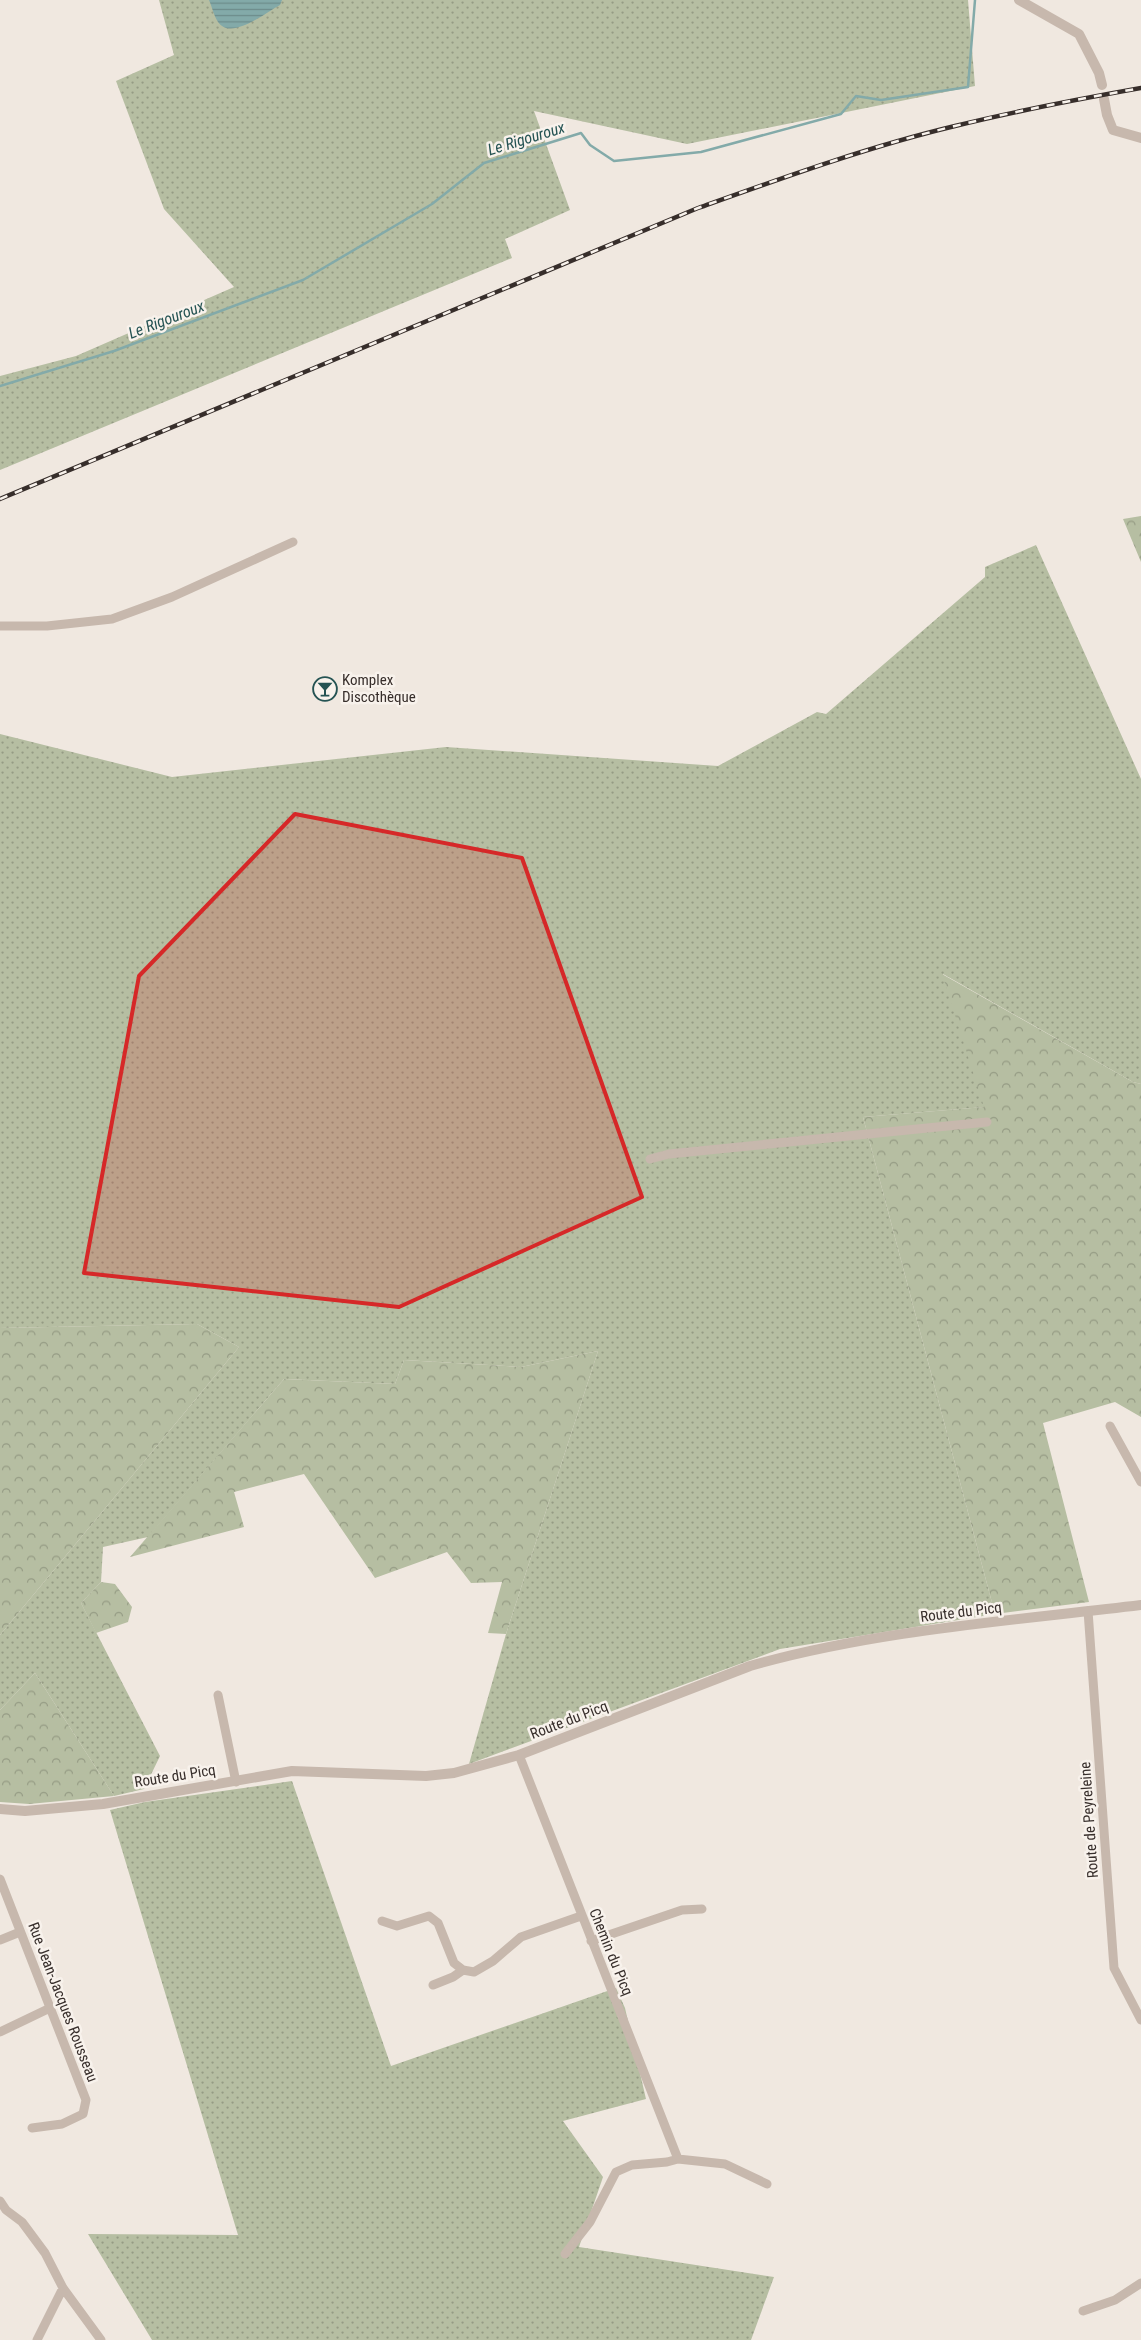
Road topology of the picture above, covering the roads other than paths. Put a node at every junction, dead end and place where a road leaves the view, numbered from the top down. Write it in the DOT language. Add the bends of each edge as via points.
graph roads {
  1 [pos="1019,0"];
  2 [pos="1102,85"];
  3 [pos="1104,99"];
  4 [pos="1141,138"];
  5 [pos="293,542"];
  6 [pos="0,626"];
  7 [pos="987,1122"];
  8 [pos="650,1159"];
  9 [pos="1110,1426"];
  10 [pos="1141,1482"];
  11 [pos="1141,1605"];
  12 [pos="1088,1612"];
  13 [pos="218,1695"];
  14 [pos="519,1755"];
  15 [pos="236,1782"];
  16 [pos="0,1809"];
  17 [pos="0,1879"];
  18 [pos="702,1909"];
  19 [pos="581,1916"];
  20 [pos="382,1921"];
  21 [pos="20,1932"];
  22 [pos="0,1940"];
  23 [pos="591,1941"];
  24 [pos="463,1970"];
  25 [pos="432,1985"];
  26 [pos="50,2008"];
  27 [pos="1141,2020"];
  28 [pos="0,2032"];
  29 [pos="32,2128"];
  30 [pos="678,2159"];
  31 [pos="767,2184"];
  32 [pos="0,2201"];
  33 [pos="3,2213"];
  34 [pos="565,2254"];
  35 [pos="1141,2283"];
  36 [pos="63,2288"];
  37 [pos="1083,2311"];
  38 [pos="37,2340"];
  39 [pos="101,2340"];
  1 -- 2 [label="street" via="1079,34"];
  3 -- 4 [label="street" via="1113,130"];
  5 -- 6 [label="street" via="172,598 112,619 47,626"];
  7 -- 8 [label="street" via="669,1154"];
  9 -- 10 [label="street"];
  11 -- 12 [label="street, Route du Picq"];
  12 -- 14 [label="street, Route du Picq" via="898,1635 786,1656 750,1666"];
  12 -- 27 [label="street, Route de Peyreleine" via="1114,1968"];
  13 -- 15 [label="street"];
  14 -- 15 [label="street, Route du Picq" via="454,1774 426,1776 292,1771"];
  14 -- 19 [label="street, Chemin du Picq"];
  15 -- 16 [label="street, Route du Picq" via="103,1804 24,1811"];
  17 -- 21 [label="street, Rue Jean-Jacques Rousseau"];
  18 -- 23 [label="street" via="682,1910"];
  19 -- 23 [label="street, Chemin du Picq"];
  19 -- 24 [label="street" via="521,1937 474,1972"];
  20 -- 24 [label="street" via="397,1926 429,1916 438,1923 454,1963"];
  21 -- 22 [label="street"];
  21 -- 26 [label="street, Rue Jean-Jacques Rousseau"];
  23 -- 30 [label="street, Chemin du Picq"];
  24 -- 25 [label="street"];
  26 -- 28 [label="street"];
  26 -- 29 [label="street, Rue Jean-Jacques Rousseau" via="86,2100 83,2114 62,2124"];
  30 -- 31 [label="street" via="725,2164"];
  30 -- 34 [label="street" via="632,2165 616,2172 590,2222"];
  32 -- 33 [label="street"];
  33 -- 36 [label="street" via="22,2222 45,2253"];
  35 -- 37 [label="street" via="1115,2300"];
  36 -- 38 [label="street"];
  36 -- 39 [label="street"];
}
